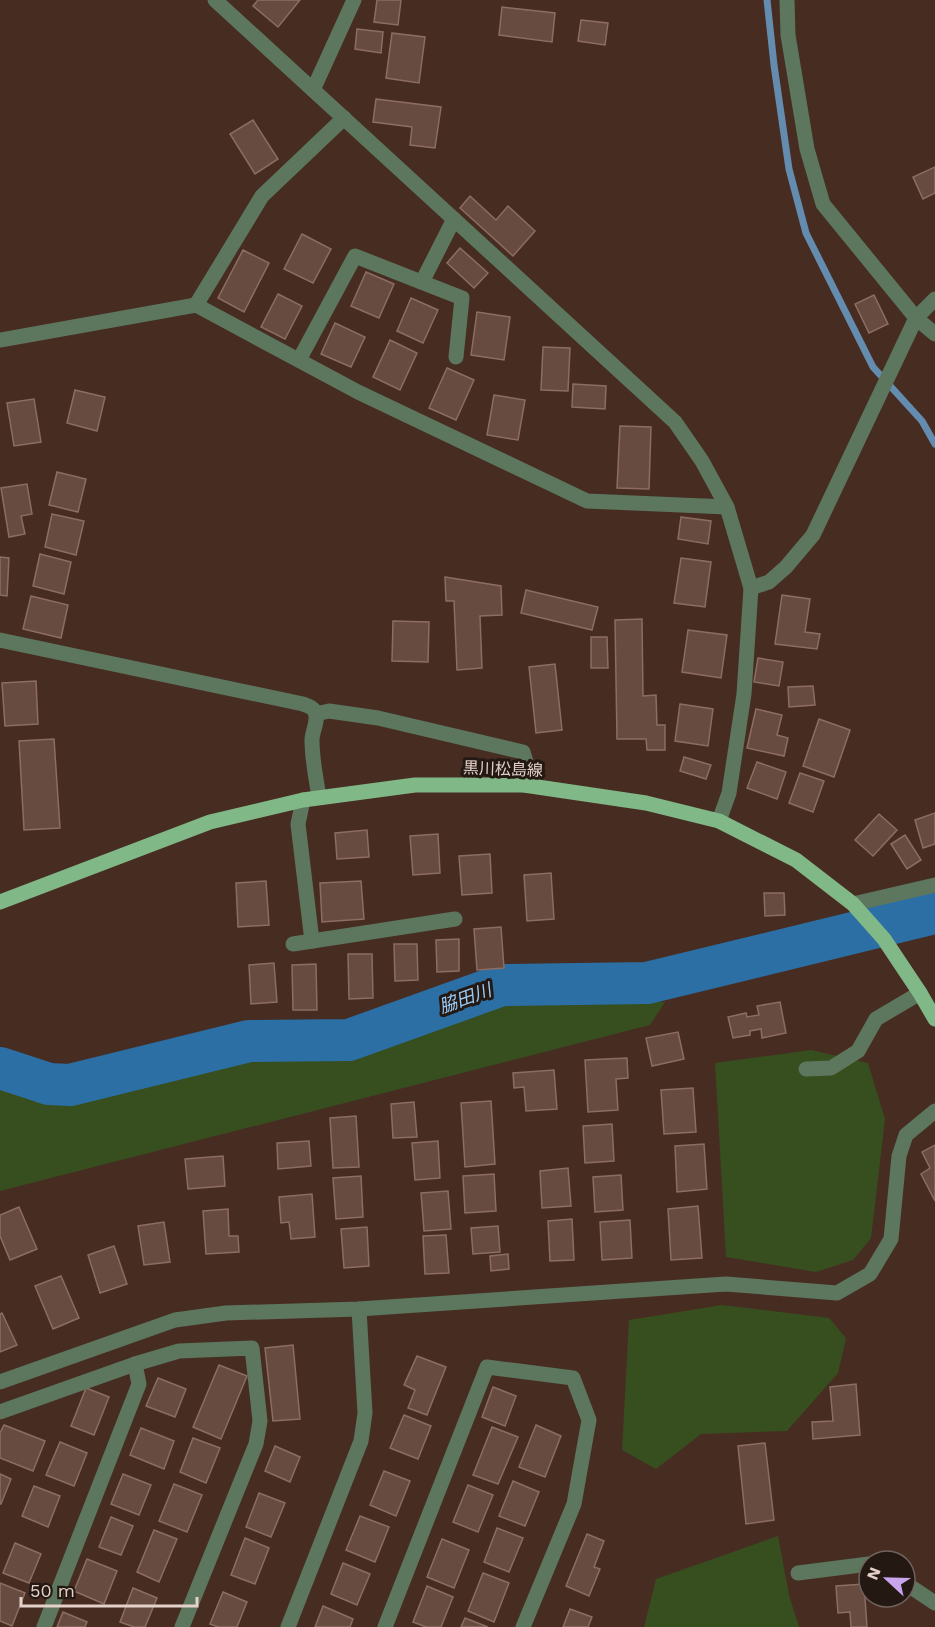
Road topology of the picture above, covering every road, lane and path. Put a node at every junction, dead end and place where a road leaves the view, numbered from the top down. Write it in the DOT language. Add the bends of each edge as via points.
graph roads {
  1 [pos="215,0"];
  2 [pos="354,0"];
  3 [pos="787,0"];
  4 [pos="313,90"];
  5 [pos="344,118"];
  6 [pos="454,219"];
  7 [pos="422,282"];
  8 [pos="935,299"];
  9 [pos="196,305"];
  10 [pos="916,318"];
  11 [pos="935,334"];
  12 [pos="0,340"];
  13 [pos="456,357"];
  14 [pos="299,360"];
  15 [pos="727,507"];
  16 [pos="751,588"];
  17 [pos="0,640"];
  18 [pos="316,714"];
  19 [pos="525,785"];
  20 [pos="319,797"];
  21 [pos="303,800"];
  22 [pos="718,820"];
  23 [pos="935,885"];
  24 [pos="0,902"];
  25 [pos="853,904"];
  26 [pos="455,919"];
  27 [pos="312,941"];
  28 [pos="293,944"];
  29 [pos="920,993"];
  30 [pos="935,1019"];
  31 [pos="806,1069"];
  32 [pos="935,1111"];
  33 [pos="359,1309"];
  34 [pos="135,1364"];
  35 [pos="0,1382"];
  36 [pos="0,1412"];
  37 [pos="857,1566"];
  38 [pos="798,1573"];
  39 [pos="917,1591"];
  40 [pos="935,1603"];
  41 [pos="44,1627"];
  42 [pos="182,1627"];
  43 [pos="288,1627"];
  44 [pos="385,1627"];
  45 [pos="523,1627"];
  1 -- 4 [label="street"];
  2 -- 4 [label="street"];
  3 -- 10 [label="street" via="788,35 807,149 823,204"];
  4 -- 5 [label="street"];
  5 -- 6 [label="street"];
  5 -- 9 [label="street" via="262,196"];
  6 -- 7 [label="street"];
  6 -- 15 [label="street" via="675,422 702,460"];
  7 -- 13 [label="street" via="462,298"];
  7 -- 14 [label="street" via="355,256"];
  8 -- 10 [label="street"];
  9 -- 12 [label="street"];
  9 -- 14 [label="street"];
  10 -- 11 [label="street"];
  10 -- 16 [label="street" via="813,535 769,582"];
  14 -- 15 [label="street" via="587,501"];
  15 -- 16 [label="street"];
  16 -- 22 [label="street" via="742,705 729,793"];
  17 -- 18 [label="street" via="303,704"];
  18 -- 19 [label="street" via="329,711 378,718 522,752 527,765"];
  18 -- 20 [label="street" via="312,761"];
  19 -- 20 [label="main road, 黒川松島線" via="415,785"];
  19 -- 22 [label="main road, 黒川松島線" via="646,803"];
  20 -- 21 [label="main road, 黒川松島線"];
  21 -- 24 [label="main road, 黒川松島線" via="210,822"];
  21 -- 27 [label="street" via="298,824"];
  22 -- 25 [label="main road, 黒川松島線" via="796,860"];
  23 -- 25 [label="street"];
  25 -- 29 [label="main road, 黒川松島線" via="884,939"];
  26 -- 27 [label="street"];
  27 -- 28 [label="street"];
  29 -- 30 [label="main road, 黒川松島線"];
  29 -- 31 [label="street" via="876,1019 858,1051 831,1068"];
  32 -- 33 [label="street" via="906,1136 902,1146 891,1239 870,1274 837,1293 726,1284"];
  33 -- 35 [label="street" via="226,1313 175,1320"];
  33 -- 43 [label="street" via="365,1413 361,1442"];
  34 -- 36 [label="street"];
  34 -- 41 [label="street" via="139,1384"];
  34 -- 42 [label="street" via="179,1351 252,1348 260,1421 256,1444"];
  37 -- 38 [label="street"];
  39 -- 40 [label="street"];
  44 -- 45 [label="street" via="487,1367 573,1378 590,1420 573,1504"];
}
